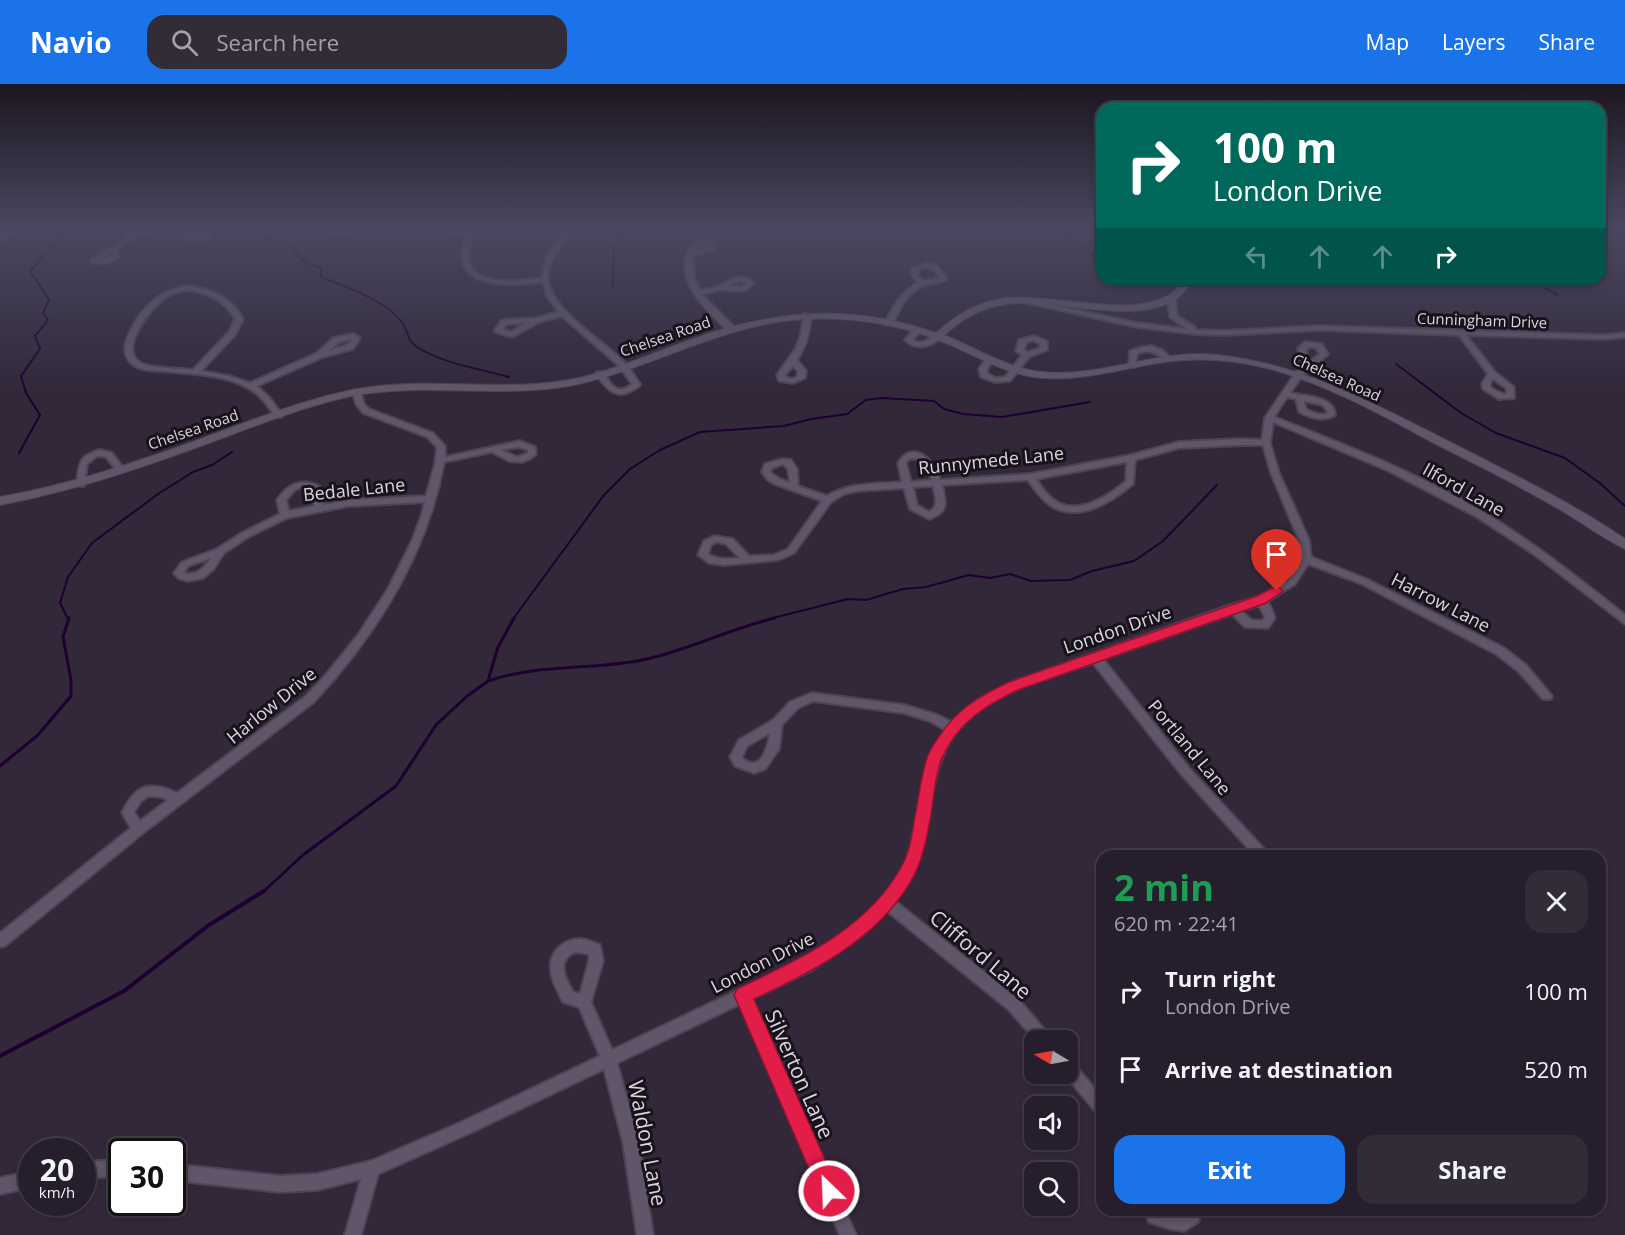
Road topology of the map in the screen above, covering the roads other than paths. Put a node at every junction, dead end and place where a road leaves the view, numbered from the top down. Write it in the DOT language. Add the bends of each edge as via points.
graph roads {
  1 [pos="492,282"];
  2 [pos="528,282"];
  3 [pos="546,282"];
  4 [pos="691,282"];
  5 [pos="928,282"];
  6 [pos="921,283"];
  7 [pos="1186,285"];
  8 [pos="720,288"];
  9 [pos="698,293"];
  10 [pos="1171,298"];
  11 [pos="1017,300"];
  12 [pos="563,313"];
  13 [pos="807,316"];
  14 [pos="536,320"];
  15 [pos="889,323"];
  16 [pos="731,329"];
  17 [pos="1195,332"];
  18 [pos="1462,334"];
  19 [pos="1625,335"];
  20 [pos="938,336"];
  21 [pos="320,355"];
  22 [pos="1026,355"];
  23 [pos="989,361"];
  24 [pos="794,362"];
  25 [pos="625,366"];
  26 [pos="1015,369"];
  27 [pos="1303,371"];
  28 [pos="195,372"];
  29 [pos="600,374"];
  30 [pos="1492,374"];
  31 [pos="251,386"];
  32 [pos="357,392"];
  33 [pos="1286,394"];
  34 [pos="1300,399"];
  35 [pos="278,415"];
  36 [pos="1269,418"];
  37 [pos="1266,443"];
  38 [pos="493,449"];
  39 [pos="1131,458"];
  40 [pos="442,460"];
  41 [pos="121,470"];
  42 [pos="1030,477"];
  43 [pos="936,483"];
  44 [pos="81,484"];
  45 [pos="908,485"];
  46 [pos="794,488"];
  47 [pos="430,499"];
  48 [pos="828,500"];
  49 [pos="0,501"];
  50 [pos="319,507"];
  51 [pos="285,515"];
  52 [pos="1625,545"];
  53 [pos="220,551"];
  54 [pos="1306,559"];
  55 [pos="747,561"];
  56 [pos="1262,600"];
  57 [pos="1232,609"];
  58 [pos="1625,620"];
  59 [pos="1095,657"];
  60 [pos="1547,696"];
  61 [pos="777,723"];
  62 [pos="952,728"];
  63 [pos="177,799"];
  64 [pos="139,829"];
  65 [pos="1257,850"];
  66 [pos="887,903"];
  67 [pos="0,941"];
  68 [pos="743,995"];
  69 [pos="584,1002"];
  70 [pos="1036,1030"];
  71 [pos="609,1060"];
  72 [pos="1078,1080"];
  73 [pos="1096,1101"];
  74 [pos="372,1169"];
  75 [pos="186,1174"];
  76 [pos="18,1182"];
  77 [pos="0,1186"];
  78 [pos="1155,1216"];
  79 [pos="1192,1216"];
  80 [pos="353,1235"];
  81 [pos="645,1235"];
  82 [pos="848,1235"];
  1 -- 2 [label="street"];
  3 -- 12 [label="street" via="550,296"];
  4 -- 9 [label="street"];
  5 -- 6 [label="street"];
  6 -- 15 [label="street" via="898,303"];
  7 -- 10 [label="street"];
  8 -- 9 [label="street"];
  9 -- 16 [label="street"];
  10 -- 11 [label="street" via="1140,307"];
  10 -- 17 [label="street" via="1174,317"];
  11 -- 17 [label="street, Cunningham Drive" via="1137,325"];
  11 -- 20 [label="street" via="988,305 966,315"];
  12 -- 14 [label="street"];
  12 -- 25 [label="street"];
  13 -- 15 [label="street, Chelsea Road"];
  13 -- 16 [label="street, Chelsea Road"];
  13 -- 24 [label="street"];
  15 -- 20 [label="street, Chelsea Road"];
  16 -- 25 [label="street, Chelsea Road"];
  17 -- 18 [label="street, Cunningham Drive" via="1319,328"];
  18 -- 19 [label="street, Cunningham Drive"];
  18 -- 30 [label="street"];
  20 -- 23 [label="street, Chelsea Road"];
  21 -- 31 [label="street"];
  22 -- 26 [label="street"];
  23 -- 26 [label="street, Chelsea Road"];
  23 -- 26 [label="street" via="983,372 989,378 1007,378"];
  25 -- 29 [label="street, Chelsea Road"];
  25 -- 29 [label="street" via="636,384 629,391 610,389"];
  26 -- 27 [label="street, Chelsea Road" via="1063,376 1167,358 1216,357"];
  27 -- 33 [label="street"];
  27 -- 52 [label="street, Chelsea Road" via="1533,488"];
  28 -- 28 [label="street" via="139,364 128,349 139,321 154,302 180,289 213,292 237,312 239,319 232,333"];
  28 -- 31 [label="street"];
  29 -- 32 [label="street, Chelsea Road" via="536,388 410,386"];
  31 -- 35 [label="street" via="270,401"];
  32 -- 35 [label="street, Chelsea Road"];
  32 -- 40 [label="street" via="366,411 430,435 441,446"];
  33 -- 34 [label="street"];
  33 -- 36 [label="street"];
  35 -- 41 [label="street, Chelsea Road"];
  36 -- 37 [label="street"];
  36 -- 58 [label="street, Ilford Lane" via="1358,454 1447,497 1507,532"];
  37 -- 39 [label="street, Runnymede Lane" via="1179,445"];
  37 -- 54 [label="street" via="1304,540"];
  38 -- 40 [label="street"];
  39 -- 42 [label="street, Runnymede Lane"];
  39 -- 42 [label="street" via="1130,482 1106,500 1078,508 1059,507 1044,496"];
  40 -- 47 [label="street, Harlow Drive"];
  41 -- 44 [label="street, Chelsea Road"];
  41 -- 44 [label="street" via="116,458 108,453 95,454 83,464"];
  42 -- 43 [label="street, Runnymede Lane"];
  43 -- 45 [label="street, Runnymede Lane"];
  43 -- 45 [label="street" via="930,463 913,455 902,463"];
  43 -- 45 [label="street" via="941,505 929,516 912,507"];
  44 -- 49 [label="street, Chelsea Road"];
  45 -- 48 [label="street, Runnymede Lane" via="856,488"];
  46 -- 48 [label="street"];
  47 -- 50 [label="street, Bedale Lane"];
  47 -- 63 [label="street, Harlow Drive" via="416,540 380,609 327,681 302,705"];
  48 -- 55 [label="street" via="791,551 775,558"];
  50 -- 51 [label="street, Bedale Lane"];
  50 -- 51 [label="street" via="316,488 298,484 281,500"];
  51 -- 53 [label="street, Bedale Lane"];
  54 -- 56 [label="street, London Drive" via="1292,582"];
  54 -- 60 [label="street, Harrow Lane" via="1363,581 1500,651"];
  56 -- 57 [label="street, London Drive"];
  56 -- 57 [label="street" via="1270,618 1264,626 1249,624"];
  57 -- 59 [label="street, London Drive"];
  59 -- 62 [label="street, London Drive" via="986,699"];
  59 -- 65 [label="street, Portland Lane" via="1185,771"];
  61 -- 62 [label="street" via="794,705 813,697 904,709"];
  62 -- 66 [label="street, London Drive" via="934,758 916,853"];
  63 -- 64 [label="street, Harlow Drive"];
  63 -- 64 [label="street" via="160,790 149,790 133,801 128,813"];
  64 -- 67 [label="street, Harlow Drive"];
  66 -- 68 [label="street, London Drive" via="852,935 804,966"];
  66 -- 70 [label="street, Clifford Lane" via="1014,1005"];
  68 -- 71 [label="street, London Drive"];
  68 -- 82 [label="street, Silverton Lane"];
  69 -- 71 [label="street, Waldon Lane"];
  71 -- 74 [label="street, London Drive"];
  71 -- 81 [label="street, Waldon Lane" via="631,1142"];
  72 -- 73 [label="street"];
  74 -- 75 [label="street, London Drive" via="316,1182 280,1184"];
  74 -- 80 [label="street"];
  76 -- 77 [label="street"];
  78 -- 79 [label="street" via="1184,1223"];
}
